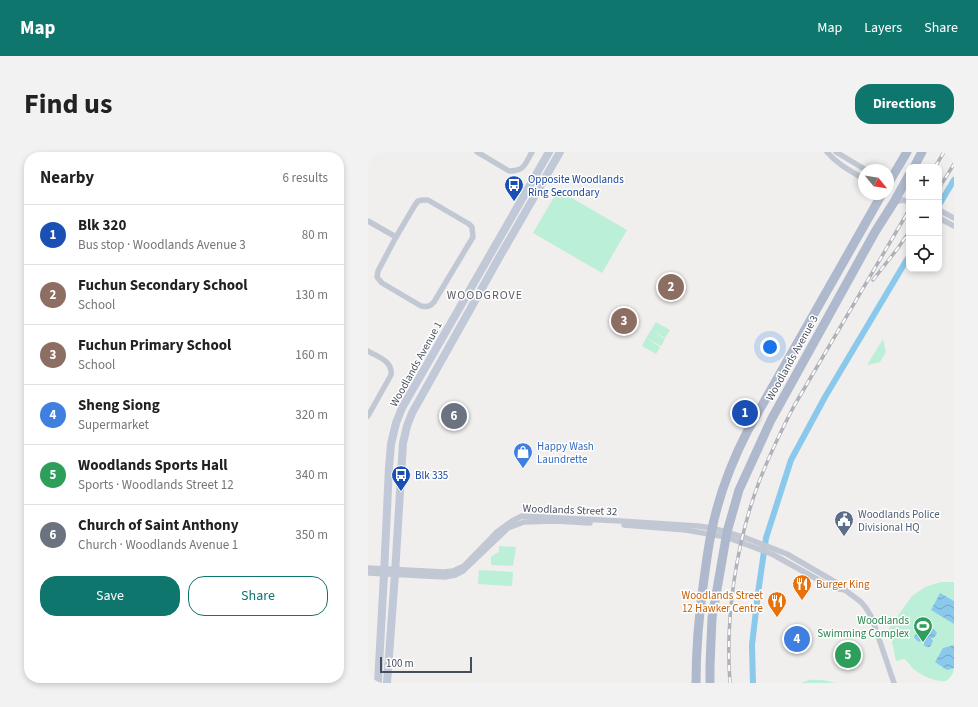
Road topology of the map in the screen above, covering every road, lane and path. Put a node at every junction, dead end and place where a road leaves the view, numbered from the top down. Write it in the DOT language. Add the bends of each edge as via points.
graph roads {
  1 [pos="370,152"];
  2 [pos="477,152"];
  3 [pos="532,152"];
  4 [pos="549,152"];
  5 [pos="560,152"];
  6 [pos="827,152"];
  7 [pos="836,152"];
  8 [pos="907,152"];
  9 [pos="922,152"];
  10 [pos="368,155"];
  11 [pos="916,164"];
  12 [pos="858,165"];
  13 [pos="894,172"];
  14 [pos="858,175"];
  15 [pos="906,183"];
  16 [pos="878,200"];
  17 [pos="906,201"];
  18 [pos="894,202"];
  19 [pos="942,211"];
  20 [pos="954,218"];
  21 [pos="942,219"];
  22 [pos="368,221"];
  23 [pos="954,226"];
  24 [pos="396,237"];
  25 [pos="368,351"];
  26 [pos="368,416"];
  27 [pos="711,531"];
  28 [pos="729,535"];
  29 [pos="757,546"];
  30 [pos="368,568"];
  31 [pos="384,571"];
  32 [pos="395,572"];
  33 [pos="368,573"];
  34 [pos="378,683"];
  35 [pos="387,683"];
  36 [pos="696,683"];
  37 [pos="710,683"];
  38 [pos="894,683"];
  1 -- 10 [label="street"];
  2 -- 3 [label="street" via="510,171 520,170"];
  4 -- 31 [label="main road, Woodlands Avenue 1" via="402,408 396,423 389,467"];
  5 -- 32 [label="main road, Woodlands Avenue 1" via="412,413 403,443"];
  6 -- 14 [label="street"];
  7 -- 12 [label="street"];
  8 -- 13 [label="main road"];
  9 -- 11 [label="main road"];
  15 -- 18 [label="main road, Woodlands Avenue 3"];
  16 -- 27 [label="main road, Woodlands Avenue 3" via="742,442 724,483"];
  17 -- 18 [label="street"];
  18 -- 28 [label="main road, Woodlands Avenue 3" via="771,420 739,490"];
  19 -- 20 [label="street"];
  21 -- 23 [label="street"];
  22 -- 24 [label="street"];
  24 -- 24 [label="street" via="415,205 423,200 428,200 469,224 474,237 434,302 427,307 382,283 377,277"];
  25 -- 26 [label="street" via="388,363 392,370"];
  27 -- 28 [label="street, Woodlands Street 32"];
  27 -- 32 [label="street, Woodlands Street 32" via="524,522 508,528 463,572 445,577"];
  27 -- 36 [label="main road, Woodlands Avenue 3" via="699,612"];
  28 -- 29 [label="street"];
  28 -- 29 [label="street"];
  28 -- 37 [label="main road" via="712,618"];
  29 -- 38 [label="street" via="787,554 837,582 861,602 869,613"];
  30 -- 31 [label="street"];
  31 -- 32 [label="street, Woodlands Street 32"];
  31 -- 33 [label="street"];
  31 -- 34 [label="main road, Woodlands Avenue 1"];
  32 -- 35 [label="main road, Woodlands Avenue 1"];
}
